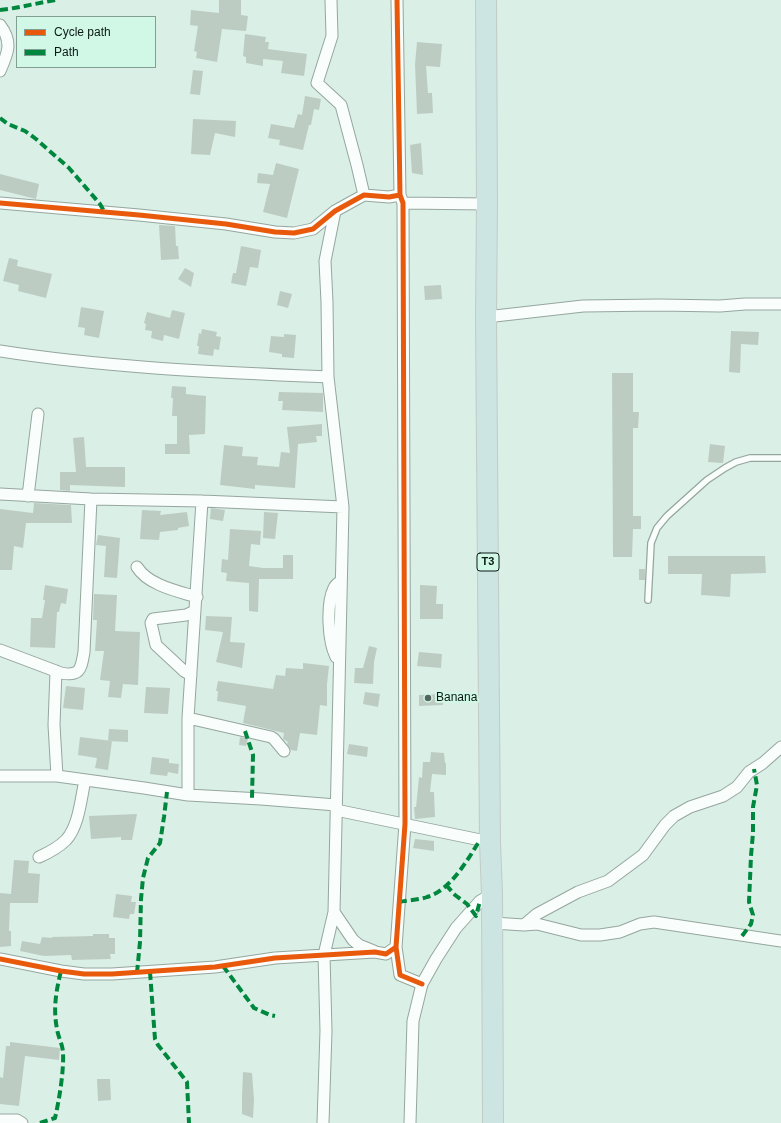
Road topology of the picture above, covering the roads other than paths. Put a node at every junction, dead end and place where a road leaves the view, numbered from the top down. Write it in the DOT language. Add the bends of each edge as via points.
graph roads {
  1 [pos="331,0"];
  2 [pos="397,0"];
  3 [pos="486,0"];
  4 [pos="0,25"];
  5 [pos="0,71"];
  6 [pos="364,195"];
  7 [pos="402,199"];
  8 [pos="0,203"];
  9 [pos="487,204"];
  10 [pos="335,210"];
  11 [pos="781,304"];
  12 [pos="486,317"];
  13 [pos="0,351"];
  14 [pos="328,377"];
  15 [pos="38,414"];
  16 [pos="781,458"];
  17 [pos="0,494"];
  18 [pos="28,496"];
  19 [pos="91,499"];
  20 [pos="202,501"];
  21 [pos="343,508"];
  22 [pos="137,567"];
  23 [pos="196,597"];
  24 [pos="648,600"];
  25 [pos="195,611"];
  26 [pos="0,650"];
  27 [pos="56,671"];
  28 [pos="191,676"];
  29 [pos="188,718"];
  30 [pos="781,747"];
  31 [pos="284,751"];
  32 [pos="0,776"];
  33 [pos="56,776"];
  34 [pos="85,780"];
  35 [pos="188,795"];
  36 [pos="336,808"];
  37 [pos="405,824"];
  38 [pos="490,842"];
  39 [pos="39,857"];
  40 [pos="492,894"];
  41 [pos="334,912"];
  42 [pos="493,923"];
  43 [pos="524,925"];
  44 [pos="781,941"];
  45 [pos="396,948"];
  46 [pos="376,952"];
  47 [pos="324,955"];
  48 [pos="0,959"];
  49 [pos="422,984"];
  50 [pos="0,1120"];
  51 [pos="22,1123"];
  52 [pos="323,1123"];
  53 [pos="410,1123"];
  54 [pos="493,1123"];
  1 -- 6 [label="street" via="332,36 317,83 341,105"];
  2 -- 7 [label="street"];
  3 -- 9 [label="highway, T3"];
  4 -- 5 [label="street" via="7,34 8,54"];
  6 -- 7 [label="street"];
  6 -- 10 [label="street"];
  7 -- 9 [label="street"];
  7 -- 37 [label="street"];
  8 -- 10 [label="street" via="132,214 294,233 313,229"];
  9 -- 12 [label="highway, T3"];
  10 -- 14 [label="street" via="325,261"];
  11 -- 12 [label="street" via="583,306"];
  12 -- 38 [label="highway, T3"];
  13 -- 14 [label="street" via="112,365"];
  14 -- 21 [label="street"];
  15 -- 18 [label="street"];
  16 -- 24 [label="lane" via="750,458 736,462 707,480 667,516 657,528 651,543"];
  17 -- 18 [label="street"];
  18 -- 19 [label="street"];
  19 -- 20 [label="street"];
  19 -- 27 [label="street" via="84,652 81,668 72,674"];
  20 -- 21 [label="street"];
  20 -- 23 [label="street"];
  21 -- 36 [label="street"];
  22 -- 23 [label="street" via="152,580"];
  23 -- 25 [label="street"];
  25 -- 28 [label="street"];
  25 -- 28 [label="street" via="186,615 154,619 151,624 156,645"];
  26 -- 27 [label="street"];
  27 -- 33 [label="street"];
  28 -- 29 [label="street"];
  29 -- 31 [label="street" via="271,737"];
  29 -- 35 [label="street"];
  30 -- 43 [label="street" via="723,796 690,807 674,816 643,855 608,881 578,892 537,914"];
  32 -- 33 [label="street"];
  33 -- 34 [label="street"];
  34 -- 35 [label="street"];
  34 -- 39 [label="street" via="73,830 66,840"];
  35 -- 36 [label="street" via="261,799"];
  36 -- 37 [label="street"];
  36 -- 41 [label="street"];
  37 -- 38 [label="street"];
  37 -- 45 [label="street"];
  38 -- 40 [label="highway, T3"];
  40 -- 42 [label="highway, T3"];
  40 -- 49 [label="street" via="480,901 456,928"];
  41 -- 46 [label="street" via="353,940"];
  41 -- 47 [label="street"];
  42 -- 43 [label="street"];
  42 -- 54 [label="highway, T3"];
  43 -- 44 [label="street" via="537,924 581,935 600,935 654,922"];
  45 -- 46 [label="street" via="386,954"];
  45 -- 49 [label="street" via="400,975"];
  46 -- 47 [label="street"];
  47 -- 48 [label="street" via="275,958 215,967 112,974 61,971"];
  47 -- 52 [label="street" via="326,1031"];
  49 -- 53 [label="street" via="413,1021"];
  50 -- 51 [label="street" via="16,1120"];
}
